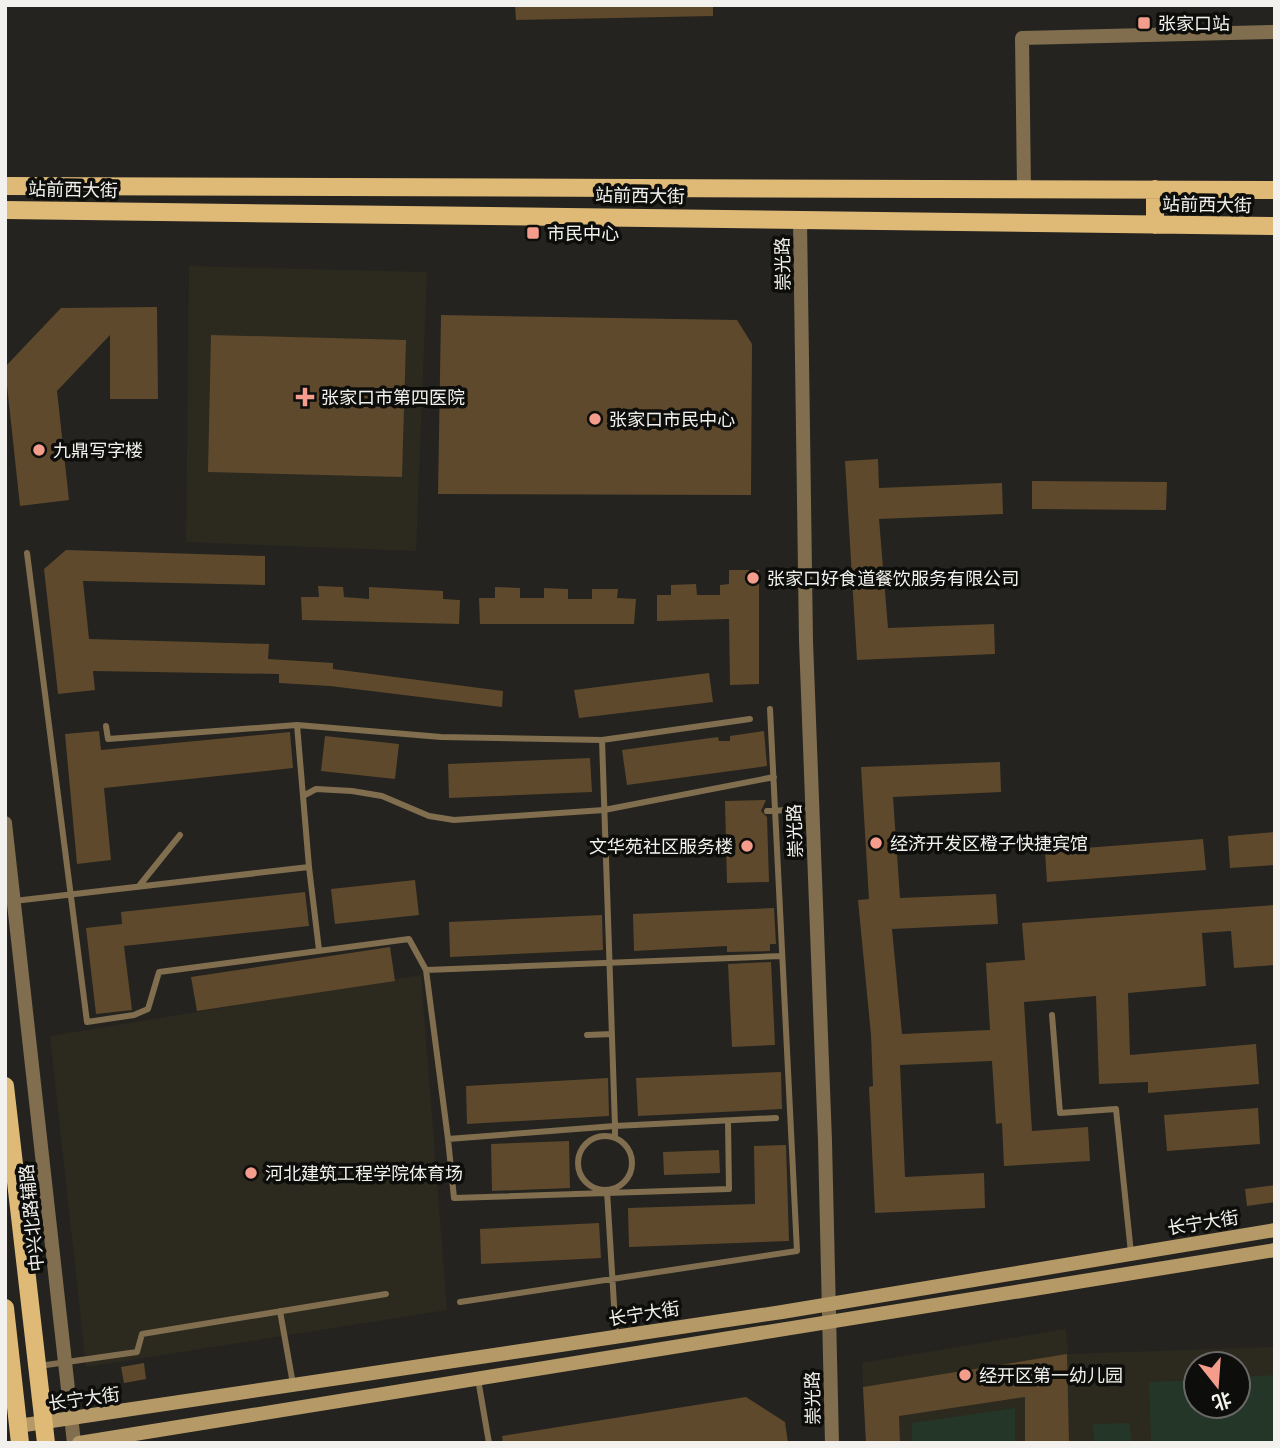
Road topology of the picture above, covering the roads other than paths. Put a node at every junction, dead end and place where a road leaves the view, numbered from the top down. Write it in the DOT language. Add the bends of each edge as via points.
graph roads {
  1 [pos="1275,32"];
  2 [pos="5,186"];
  3 [pos="1024,188"];
  4 [pos="1155,189"];
  5 [pos="1275,190"];
  6 [pos="5,210"];
  7 [pos="800,219"];
  8 [pos="1155,225"];
  9 [pos="1275,226"];
  10 [pos="27,553"];
  11 [pos="771,709"];
  12 [pos="750,719"];
  13 [pos="297,725"];
  14 [pos="106,726"];
  15 [pos="602,740"];
  16 [pos="774,777"];
  17 [pos="303,796"];
  18 [pos="813,809"];
  19 [pos="604,810"];
  20 [pos="775,810"];
  21 [pos="766,811"];
  22 [pos="5,823"];
  23 [pos="180,835"];
  24 [pos="309,867"];
  25 [pos="139,886"];
  26 [pos="70,894"];
  27 [pos="14,901"];
  28 [pos="319,950"];
  29 [pos="782,956"];
  30 [pos="611,962"];
  31 [pos="426,970"];
  32 [pos="1052,1015"];
  33 [pos="612,1034"];
  34 [pos="587,1035"];
  35 [pos="5,1086"];
  36 [pos="776,1118"];
  37 [pos="728,1121"];
  38 [pos="615,1126"];
  39 [pos="615,1138"];
  40 [pos="448,1139"];
  41 [pos="607,1191"];
  42 [pos="1275,1230"];
  43 [pos="1275,1250"];
  44 [pos="1131,1254"];
  45 [pos="612,1280"];
  46 [pos="386,1294"];
  47 [pos="460,1301"];
  48 [pos="829,1304"];
  49 [pos="5,1308"];
  50 [pos="280,1311"];
  51 [pos="830,1321"];
  52 [pos="616,1337"];
  53 [pos="66,1362"];
  54 [pos="37,1366"];
  55 [pos="478,1379"];
  56 [pos="293,1386"];
  57 [pos="72,1419"];
  58 [pos="44,1423"];
  59 [pos="19,1434"];
  60 [pos="46,1443"];
  61 [pos="76,1443"];
  62 [pos="489,1443"];
  63 [pos="832,1443"];
  1 -- 3 [label="street" via="1022,38"];
  2 -- 3 [label="main road, 站前西大街"];
  3 -- 4 [label="main road, 站前西大街"];
  4 -- 5 [label="main road, 站前西大街"];
  4 -- 8 [label="main road"];
  6 -- 7 [label="main road, 站前西大街"];
  7 -- 8 [label="main road, 站前西大街"];
  7 -- 18 [label="street, 崇光路"];
  8 -- 9 [label="main road, 站前西大街"];
  10 -- 26 [label="lane"];
  11 -- 16 [label="lane"];
  12 -- 15 [label="lane"];
  13 -- 14 [label="lane" via="108,739"];
  13 -- 15 [label="lane" via="441,737"];
  13 -- 17 [label="lane"];
  15 -- 19 [label="lane"];
  16 -- 19 [label="lane"];
  16 -- 20 [label="lane"];
  17 -- 19 [label="lane" via="316,789 352,791 454,820"];
  17 -- 24 [label="lane"];
  18 -- 20 [label="lane"];
  18 -- 48 [label="street, 崇光路"];
  19 -- 30 [label="lane"];
  20 -- 21 [label="lane"];
  20 -- 29 [label="lane"];
  22 -- 27 [label="street, 中兴北路辅路"];
  23 -- 25 [label="lane"];
  24 -- 25 [label="lane"];
  24 -- 28 [label="lane"];
  25 -- 26 [label="lane"];
  26 -- 27 [label="lane"];
  26 -- 28 [label="lane" via="87,1022 148,1009 159,972"];
  27 -- 53 [label="street, 中兴北路辅路"];
  28 -- 31 [label="lane" via="409,939"];
  29 -- 30 [label="lane"];
  29 -- 45 [label="lane" via="797,1251"];
  30 -- 31 [label="lane"];
  30 -- 33 [label="lane"];
  31 -- 40 [label="lane"];
  32 -- 44 [label="lane" via="1060,1113 1116,1109"];
  33 -- 34 [label="lane"];
  33 -- 38 [label="lane"];
  35 -- 54 [label="main road"];
  36 -- 37 [label="lane"];
  37 -- 38 [label="lane"];
  37 -- 41 [label="lane" via="729,1189"];
  38 -- 39 [label="lane"];
  38 -- 40 [label="lane"];
  39 -- 41 [label="lane" via="628,1150 631,1167 623,1182"];
  39 -- 41 [label="lane" via="597,1137 579,1154 584,1180"];
  40 -- 41 [label="lane" via="454,1198"];
  41 -- 45 [label="lane"];
  42 -- 44 [label="main road, 长宁大街"];
  43 -- 51 [label="main road"];
  44 -- 48 [label="main road, 长宁大街"];
  45 -- 47 [label="lane"];
  45 -- 52 [label="lane"];
  46 -- 50 [label="lane"];
  48 -- 51 [label="street, 崇光路"];
  48 -- 52 [label="main road, 长宁大街"];
  49 -- 59 [label="main road"];
  50 -- 53 [label="lane" via="142,1334 137,1352"];
  50 -- 56 [label="lane"];
  51 -- 55 [label="main road"];
  51 -- 63 [label="street, 崇光路"];
  52 -- 56 [label="main road, 长宁大街"];
  53 -- 54 [label="lane"];
  53 -- 57 [label="street, 中兴北路辅路"];
  54 -- 58 [label="main road"];
  55 -- 61 [label="main road"];
  55 -- 62 [label="lane"];
  56 -- 57 [label="main road, 长宁大街"];
  57 -- 58 [label="main road, 长宁大街"];
  57 -- 61 [label="street, 中兴北路辅路"];
  58 -- 59 [label="main road, 长宁大街"];
  58 -- 60 [label="main road"];
}
